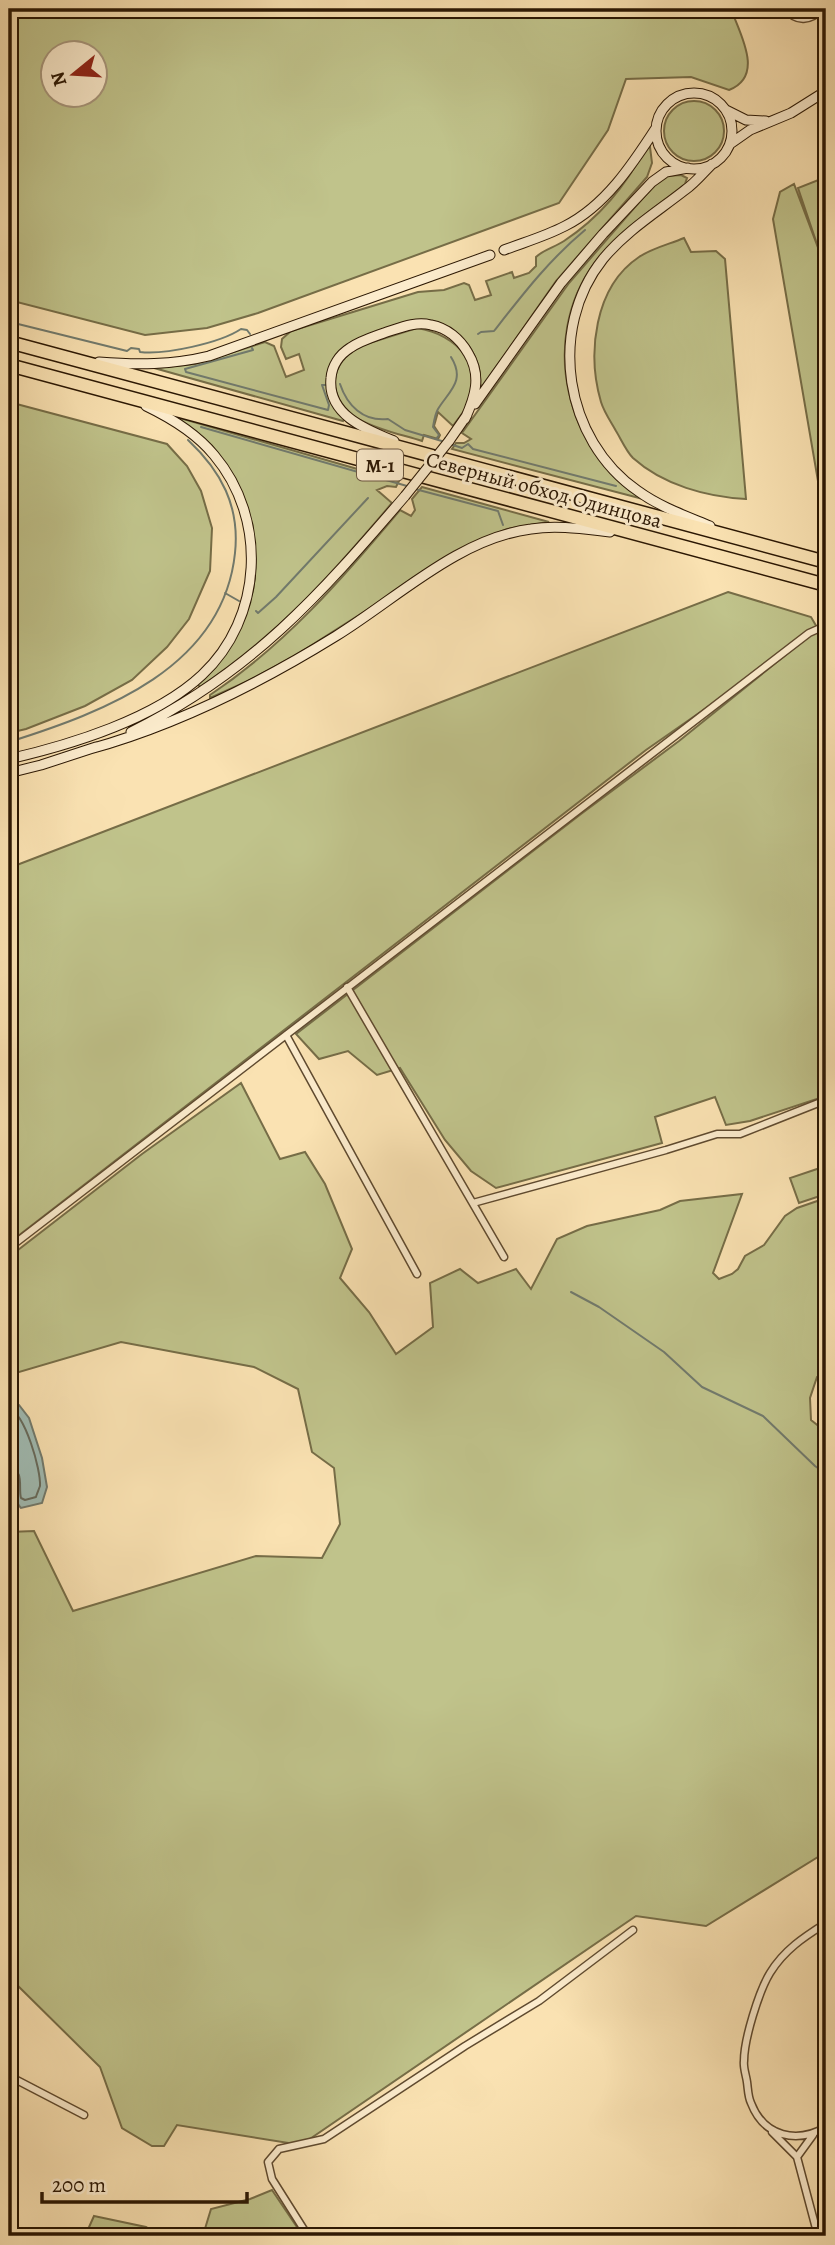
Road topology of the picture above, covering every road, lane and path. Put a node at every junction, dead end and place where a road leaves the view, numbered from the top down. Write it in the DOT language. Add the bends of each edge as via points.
graph roads {
  1 [pos="786,9"];
  2 [pos="822,9"];
  3 [pos="826,91"];
  4 [pos="725,110"];
  5 [pos="774,120"];
  6 [pos="656,128"];
  7 [pos="730,144"];
  8 [pos="712,164"];
  9 [pos="688,169"];
  10 [pos="504,250"];
  11 [pos="490,255"];
  12 [pos="9,342"];
  13 [pos="76,360"];
  14 [pos="9,365"];
  15 [pos="121,395"];
  16 [pos="465,419"];
  17 [pos="428,454"];
  18 [pos="638,535"];
  19 [pos="741,539"];
  20 [pos="826,562"];
  21 [pos="826,586"];
  22 [pos="826,630"];
  23 [pos="90,749"];
  24 [pos="9,759"];
  25 [pos="9,773"];
  26 [pos="347,987"];
  27 [pos="286,1035"];
  28 [pos="826,1100"];
  29 [pos="473,1203"];
  30 [pos="9,1248"];
  31 [pos="504,1257"];
  32 [pos="417,1274"];
  33 [pos="826,1923"];
  34 [pos="633,1930"];
  35 [pos="9,2077"];
  36 [pos="84,2115"];
  37 [pos="826,2127"];
  38 [pos="769,2129"];
  39 [pos="813,2135"];
  40 [pos="797,2157"];
  41 [pos="308,2236"];
  42 [pos="818,2236"];
  1 -- 2 [label="street" via="799,20 810,19"];
  3 -- 5 [label="street"];
  4 -- 5 [label="street" via="746,120"];
  4 -- 6 [label="street" via="706,94 681,95 662,110"];
  4 -- 7 [label="street" via="732,130"];
  5 -- 7 [label="street"];
  6 -- 9 [label="street" via="666,157"];
  6 -- 10 [label="street" via="623,176 581,217"];
  7 -- 8 [label="street"];
  8 -- 9 [label="street"];
  8 -- 19 [label="street" via="614,247 590,278 572,328 570,373 590,438 616,472 663,506"];
  9 -- 16 [label="street" via="666,172 652,181 603,234 545,305"];
  11 -- 13 [label="street" via="209,356 155,365"];
  12 -- 13 [label="highway, Северный обход Одинцова / М-1"];
  13 -- 17 [label="highway, Северный обход Одинцова / М-1"];
  14 -- 15 [label="highway, Северный обход Одинцова / М-1"];
  15 -- 18 [label="highway, Северный обход Одинцова / М-1"];
  15 -- 24 [label="street" via="194,435 215,455 236,487 250,536 245,608 220,656 181,691 118,724"];
  16 -- 17 [label="street" via="477,375 464,346 446,330 413,324 358,343 342,354 331,384 343,412 372,432"];
  16 -- 23 [label="street, bridge" via="405,496 308,606 246,662 183,704"];
  17 -- 19 [label="highway, Северный обход Одинцова / М-1"];
  18 -- 21 [label="highway, Северный обход Одинцова / М-1"];
  18 -- 23 [label="street" via="554,527 491,538 250,685 149,731"];
  19 -- 20 [label="highway, Северный обход Одинцова / М-1"];
  22 -- 26 [label="street" via="809,633"];
  23 -- 25 [label="street"];
  26 -- 27 [label="street"];
  26 -- 29 [label="street"];
  27 -- 30 [label="street"];
  27 -- 32 [label="street"];
  28 -- 29 [label="street" via="740,1134 717,1134"];
  29 -- 31 [label="street"];
  33 -- 38 [label="street" via="795,1942 769,1973 750,2024 743,2061 751,2104"];
  34 -- 41 [label="street" via="539,2001 324,2139 279,2149 268,2162 272,2179"];
  35 -- 36 [label="street"];
  37 -- 39 [label="street"];
  38 -- 39 [label="street" via="783,2135"];
  38 -- 40 [label="street"];
  39 -- 40 [label="street"];
  40 -- 42 [label="street"];
}
